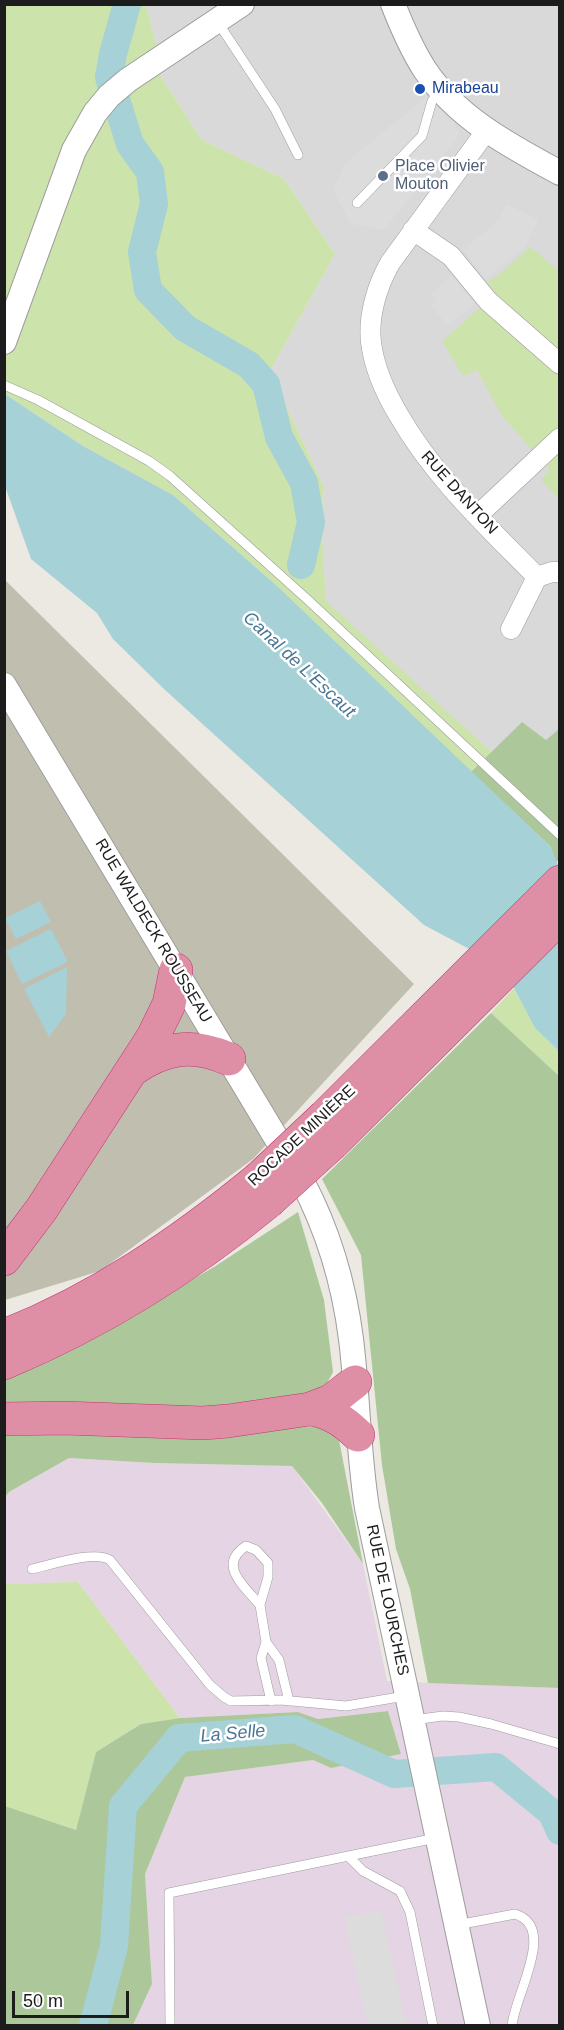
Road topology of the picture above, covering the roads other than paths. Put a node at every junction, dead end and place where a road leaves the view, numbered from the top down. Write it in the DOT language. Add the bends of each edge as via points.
graph roads {
  1 [pos="242,4"];
  2 [pos="393,4"];
  3 [pos="217,21"];
  4 [pos="440,90"];
  5 [pos="487,130"];
  6 [pos="298,154"];
  7 [pos="560,173"];
  8 [pos="357,203"];
  9 [pos="412,230"];
  10 [pos="4,342"];
  11 [pos="560,364"];
  12 [pos="4,385"];
  13 [pos="560,438"];
  14 [pos="477,516"];
  15 [pos="560,572"];
  16 [pos="537,577"];
  17 [pos="511,629"];
  18 [pos="4,685"];
  19 [pos="560,835"];
  20 [pos="560,882"];
  21 [pos="560,917"];
  22 [pos="176,970"];
  23 [pos="418,1041"];
  24 [pos="229,1059"];
  25 [pos="130,1071"];
  26 [pos="299,1177"];
  27 [pos="263,1191"];
  28 [pos="4,1258"];
  29 [pos="4,1336"];
  30 [pos="4,1363"];
  31 [pos="355,1382"];
  32 [pos="310,1409"];
  33 [pos="4,1419"];
  34 [pos="358,1435"];
  35 [pos="32,1569"];
  36 [pos="260,1605"];
  37 [pos="266,1642"];
  38 [pos="408,1696"];
  39 [pos="271,1701"];
  40 [pos="289,1701"];
  41 [pos="413,1720"];
  42 [pos="560,1744"];
  43 [pos="438,1837"];
  44 [pos="349,1857"];
  45 [pos="457,1924"];
  46 [pos="170,2025"];
  47 [pos="434,2025"];
  48 [pos="478,2025"];
  49 [pos="512,2025"];
  1 -- 3 [label="street"];
  2 -- 4 [label="street" via="413,50"];
  3 -- 6 [label="lane" via="275,109"];
  3 -- 10 [label="street" via="128,80 87,123"];
  4 -- 5 [label="street"];
  4 -- 8 [label="lane" via="432,101 422,135"];
  5 -- 7 [label="street"];
  5 -- 9 [label="street, RUE DANTON"];
  9 -- 11 [label="street" via="452,256 488,301"];
  9 -- 14 [label="street, RUE DANTON" via="381,282 372,320 372,352 385,389 414,441"];
  12 -- 19 [label="lane" via="149,461 176,481"];
  13 -- 14 [label="street"];
  14 -- 16 [label="street, RUE DANTON"];
  15 -- 16 [label="street"];
  16 -- 17 [label="street"];
  18 -- 22 [label="street, RUE WALDECK ROUSSEAU"];
  20 -- 23 [label="highway, ROCADE MINIÈRE"];
  21 -- 23 [label="highway, ROCADE MINIÈRE"];
  22 -- 24 [label="street, RUE WALDECK ROUSSEAU"];
  22 -- 25 [label="highway" via="164,1015"];
  23 -- 27 [label="highway, ROCADE MINIÈRE, bridge"];
  24 -- 25 [label="highway" via="206,1051 180,1049 152,1058"];
  24 -- 26 [label="street, RUE WALDECK ROUSSEAU"];
  25 -- 28 [label="highway" via="41,1210"];
  26 -- 31 [label="street, RUE DE LOURCHES" via="320,1218 339,1278"];
  27 -- 29 [label="highway, ROCADE MINIÈRE" via="208,1220 87,1298"];
  27 -- 30 [label="highway, ROCADE MINIÈRE" via="220,1240 142,1293 63,1337"];
  31 -- 32 [label="highway" via="332,1401"];
  31 -- 34 [label="street, RUE DE LOURCHES"];
  32 -- 33 [label="highway" via="203,1423"];
  32 -- 34 [label="highway" via="338,1418"];
  34 -- 38 [label="street, RUE DE LOURCHES" via="367,1508"];
  35 -- 39 [label="lane" via="105,1557 217,1692 231,1701"];
  36 -- 36 [label="lane" via="268,1563 246,1546 236,1552 232,1564 237,1577"];
  36 -- 37 [label="lane"];
  37 -- 39 [label="lane" via="261,1658"];
  37 -- 40 [label="lane" via="279,1660"];
  38 -- 40 [label="lane" via="346,1706"];
  38 -- 41 [label="street, RUE DE LOURCHES"];
  39 -- 40 [label="lane"];
  41 -- 42 [label="lane" via="459,1717"];
  41 -- 43 [label="street, RUE DE LOURCHES"];
  43 -- 44 [label="lane"];
  43 -- 45 [label="street, RUE DE LOURCHES"];
  44 -- 46 [label="lane" via="169,1893"];
  44 -- 47 [label="lane" via="363,1871 400,1891 410,1912"];
  45 -- 48 [label="street, RUE DE LOURCHES"];
  45 -- 49 [label="lane" via="515,1914 531,1927 534,1952"];
}
